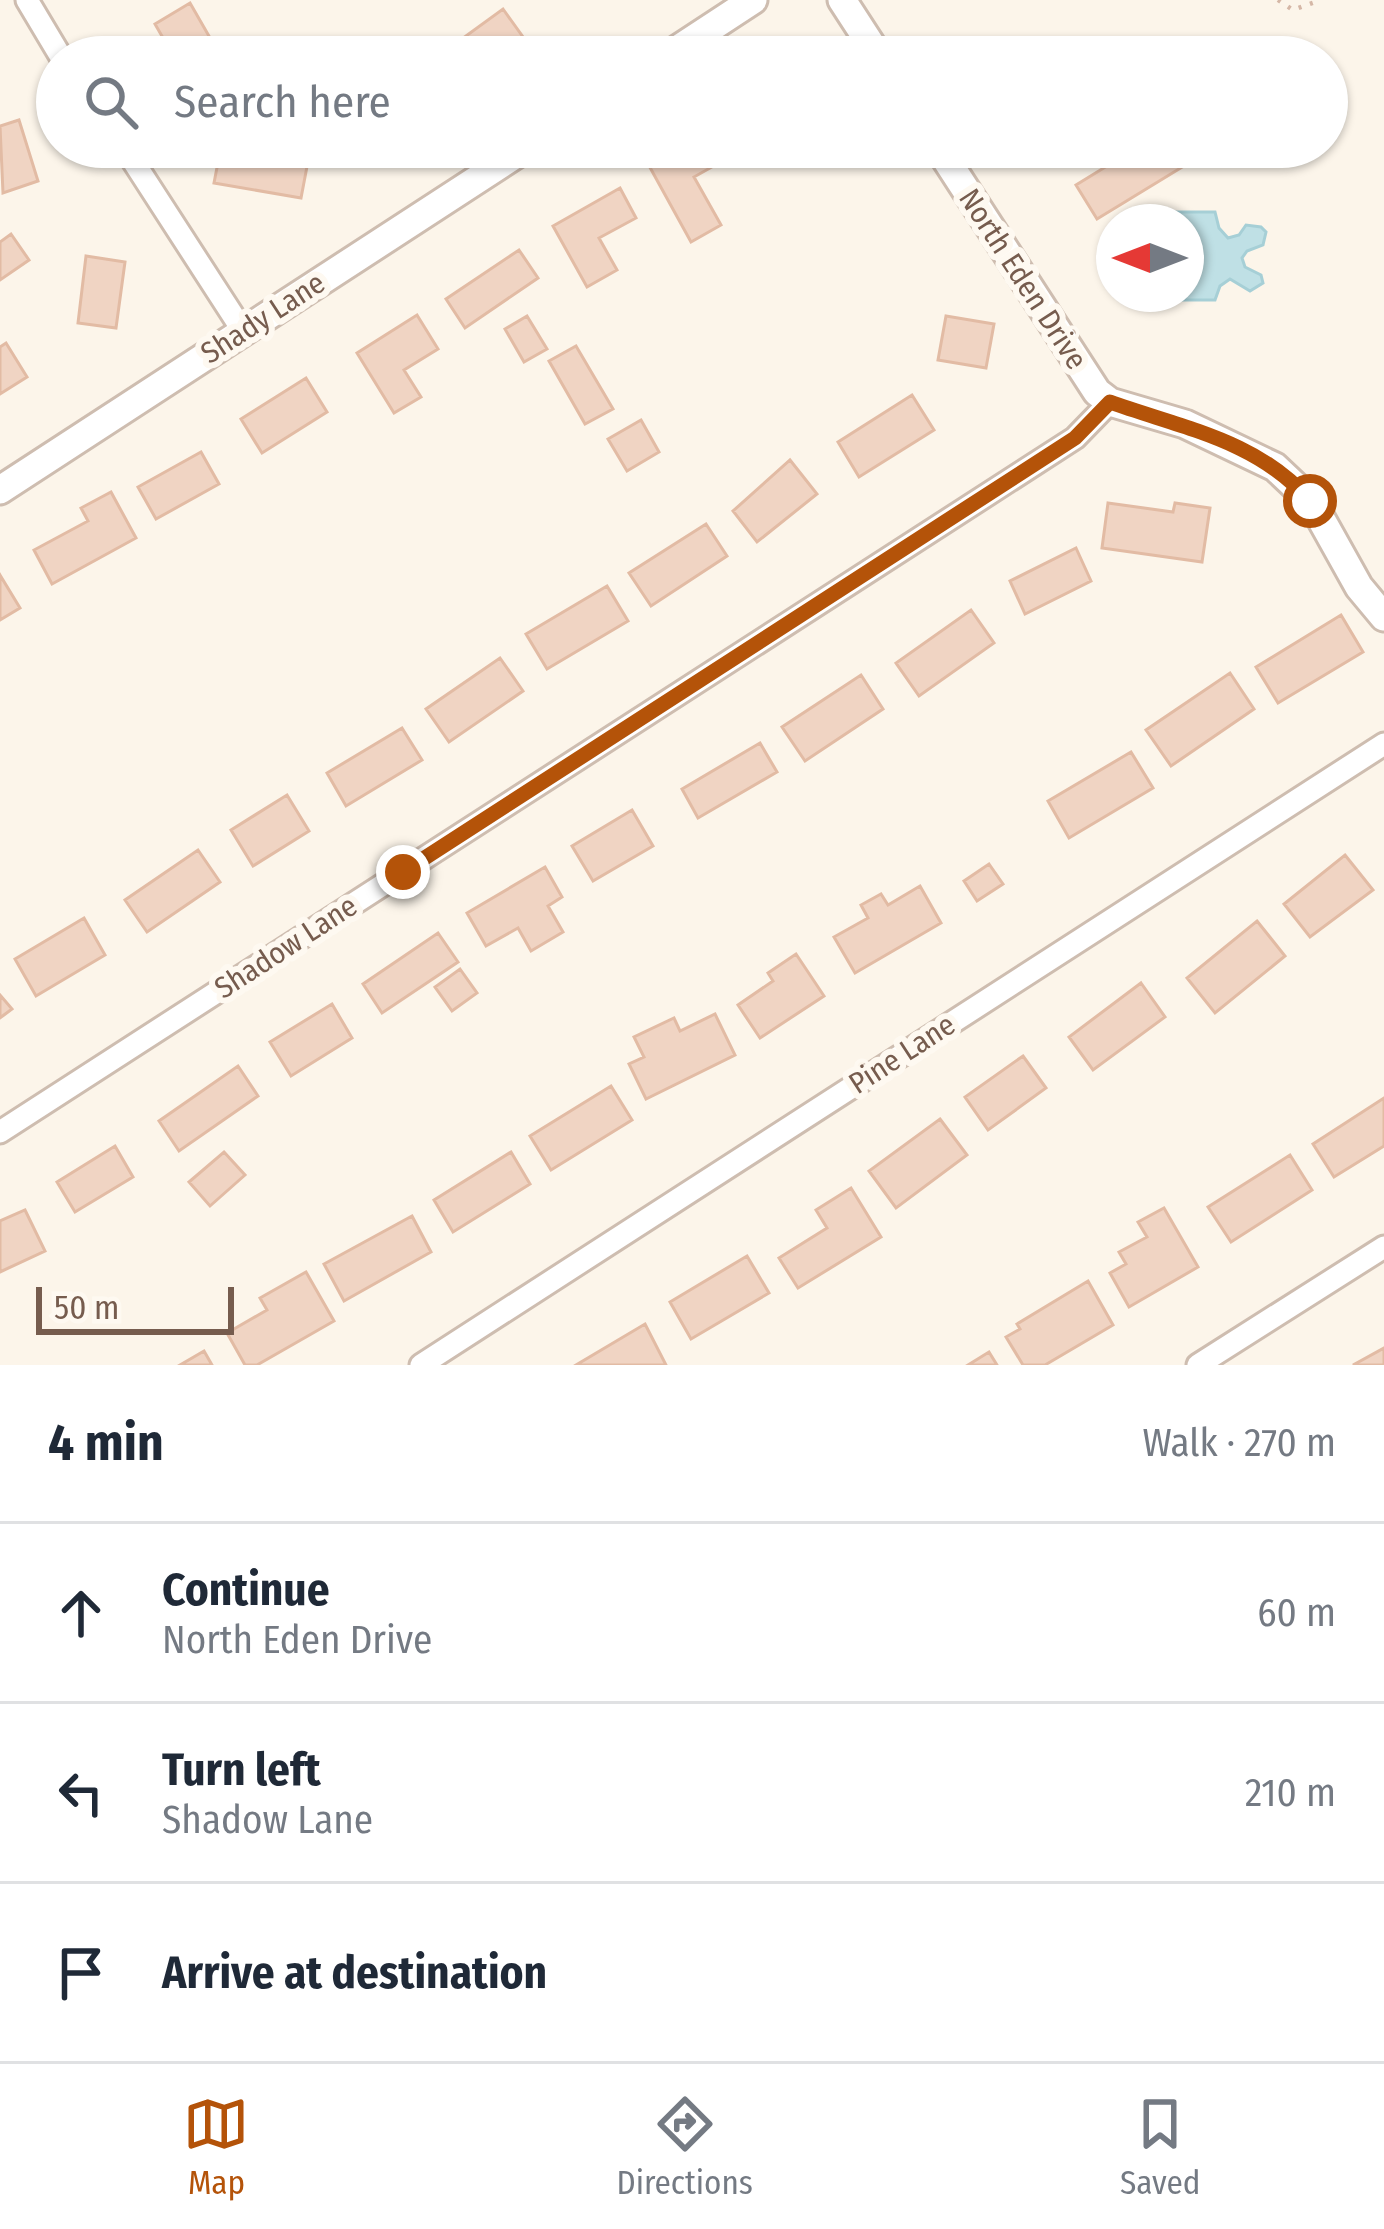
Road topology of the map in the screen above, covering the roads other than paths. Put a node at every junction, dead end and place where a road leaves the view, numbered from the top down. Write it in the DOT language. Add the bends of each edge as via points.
graph roads {
  1 [pos="27,0"];
  2 [pos="754,0"];
  3 [pos="842,0"];
  4 [pos="48,36"];
  5 [pos="698,36"];
  6 [pos="865,36"];
  7 [pos="138,168"];
  8 [pos="494,168"];
  9 [pos="951,168"];
  10 [pos="243,331"];
  11 [pos="1110,402"];
  12 [pos="0,490"];
  13 [pos="1384,617"];
  14 [pos="1384,744"];
  15 [pos="0,1132"];
  16 [pos="1384,1247"];
  17 [pos="421,1365"];
  18 [pos="1198,1365"];
  1 -- 4 [label="street"];
  2 -- 5 [label="street"];
  3 -- 6 [label="street"];
  7 -- 10 [label="street"];
  8 -- 10 [label="street, Shady Lane"];
  9 -- 11 [label="street, North Eden Drive" via="1077,366"];
  10 -- 12 [label="street, Shady Lane"];
  11 -- 13 [label="street" via="1185,424 1275,466 1310,501"];
  11 -- 15 [label="street, Shadow Lane" via="1075,438"];
  14 -- 17 [label="street, Pine Lane"];
  16 -- 18 [label="street"];
}
